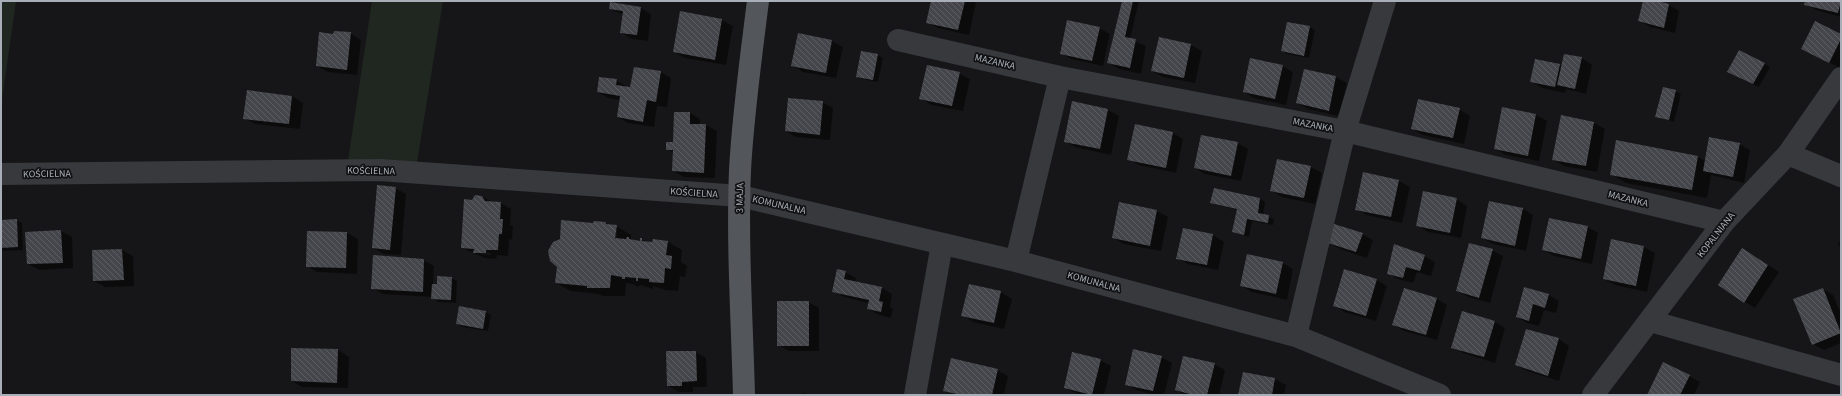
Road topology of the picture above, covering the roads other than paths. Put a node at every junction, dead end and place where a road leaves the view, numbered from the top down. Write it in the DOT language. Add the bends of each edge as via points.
graph roads {
  1 [pos="758,1"];
  2 [pos="1385,1"];
  3 [pos="898,40"];
  4 [pos="1060,77"];
  5 [pos="1841,78"];
  6 [pos="1345,131"];
  7 [pos="1788,154"];
  8 [pos="1,174"];
  9 [pos="1841,176"];
  10 [pos="740,196"];
  11 [pos="1724,222"];
  12 [pos="942,244"];
  13 [pos="1016,261"];
  14 [pos="1650,321"];
  15 [pos="1296,336"];
  16 [pos="1841,375"];
  17 [pos="744,395"];
  18 [pos="915,395"];
  19 [pos="1440,395"];
  20 [pos="1593,395"];
  1 -- 10 [label="main road, 3 MAJA" via="742,140"];
  2 -- 6 [label="street"];
  3 -- 4 [label="street, MAZANKA"];
  4 -- 6 [label="street, MAZANKA"];
  4 -- 13 [label="street"];
  5 -- 7 [label="street, KOPALNIANA"];
  6 -- 11 [label="street, MAZANKA"];
  6 -- 15 [label="street"];
  7 -- 9 [label="street"];
  7 -- 11 [label="street, KOPALNIANA"];
  8 -- 10 [label="street, KOŚCIELNA" via="367,170"];
  10 -- 12 [label="street, KOMUNALNA"];
  10 -- 17 [label="main road, 3 MAJA"];
  11 -- 14 [label="street, KOPALNIANA"];
  12 -- 13 [label="street, KOMUNALNA"];
  12 -- 18 [label="street"];
  13 -- 15 [label="street, KOMUNALNA"];
  14 -- 16 [label="street"];
  14 -- 20 [label="street, KOPALNIANA"];
  15 -- 19 [label="street, KOMUNALNA"];
}
